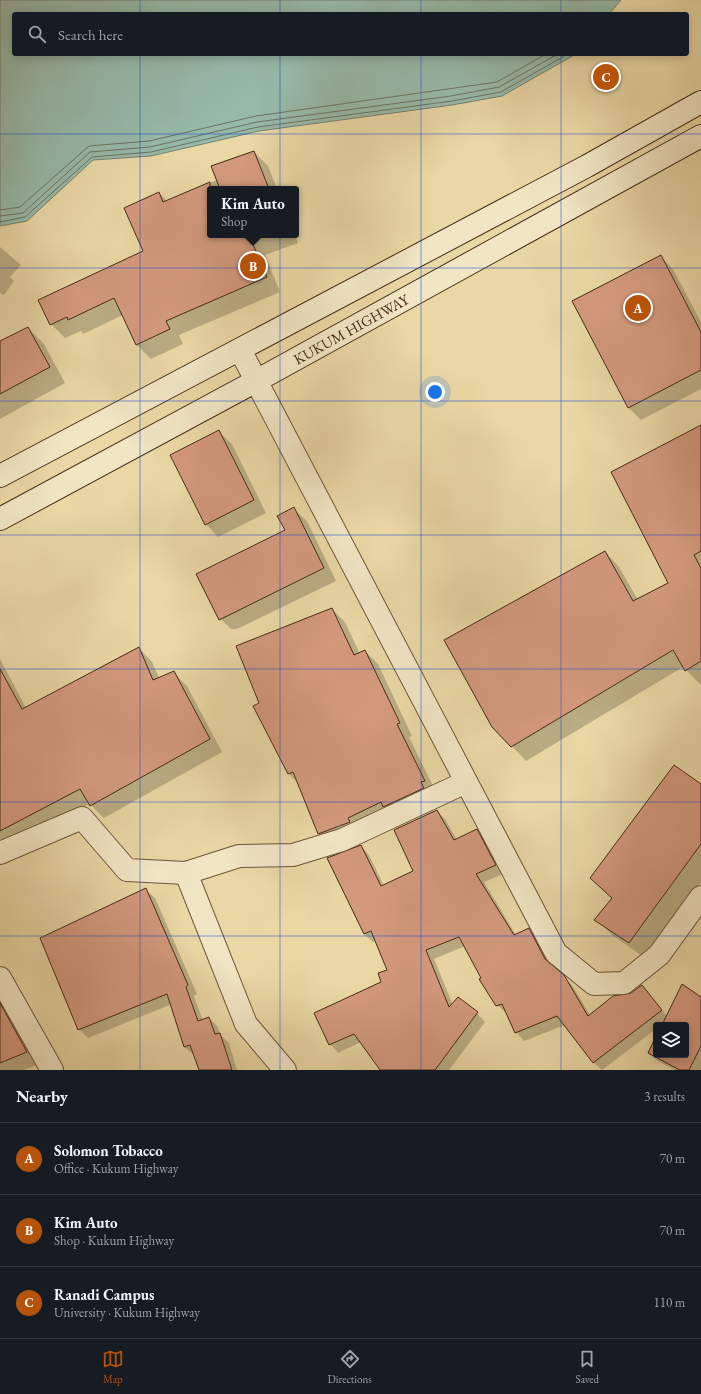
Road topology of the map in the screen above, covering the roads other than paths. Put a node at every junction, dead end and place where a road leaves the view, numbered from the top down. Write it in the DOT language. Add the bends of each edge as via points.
graph roads {
  1 [pos="701,102"];
  2 [pos="701,136"];
  3 [pos="240,350"];
  4 [pos="256,381"];
  5 [pos="0,476"];
  6 [pos="0,519"];
  7 [pos="466,782"];
  8 [pos="0,853"];
  9 [pos="186,873"];
  10 [pos="701,897"];
  11 [pos="0,978"];
  12 [pos="52,1070"];
  13 [pos="285,1070"];
  1 -- 3 [label="street" via="580,170"];
  2 -- 4 [label="street, KUKUM HIGHWAY"];
  3 -- 4 [label="street"];
  3 -- 5 [label="street"];
  4 -- 6 [label="street, KUKUM HIGHWAY"];
  4 -- 7 [label="street"];
  7 -- 9 [label="street" via="342,840 293,855 239,856"];
  7 -- 10 [label="street" via="556,953 594,984 624,983 659,955"];
  8 -- 9 [label="street" via="82,818 127,870"];
  9 -- 13 [label="street" via="246,1024"];
  11 -- 12 [label="street"];
}
